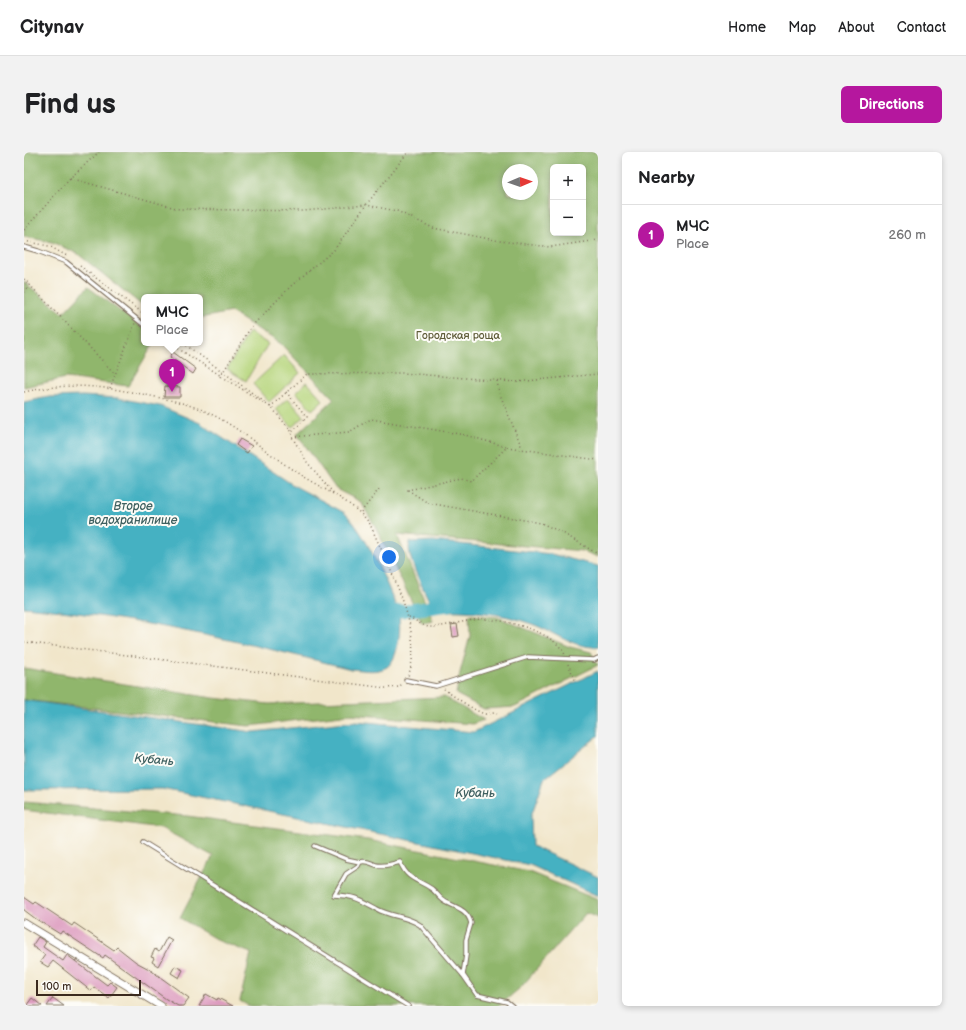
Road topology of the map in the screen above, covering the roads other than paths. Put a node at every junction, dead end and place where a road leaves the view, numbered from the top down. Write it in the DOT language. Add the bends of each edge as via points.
graph roads {
  1 [pos="24,247"];
  2 [pos="141,323"];
  3 [pos="598,658"];
  4 [pos="406,680"];
  5 [pos="143,842"];
  6 [pos="315,846"];
  7 [pos="360,862"];
  8 [pos="24,923"];
  9 [pos="463,975"];
  10 [pos="160,1006"];
  11 [pos="408,1006"];
  12 [pos="512,1006"];
  1 -- 2 [label="lane" via="66,262"];
  3 -- 4 [label="lane" via="528,657 436,686"];
  5 -- 11 [label="lane"];
  6 -- 7 [label="lane"];
  7 -- 9 [label="lane" via="385,865 400,862 404,872 416,882 428,887 447,903 465,912 471,923 466,940"];
  7 -- 9 [label="lane" via="346,874 334,895 360,898 377,910 412,920 420,925"];
  8 -- 10 [label="street"];
  9 -- 12 [label="lane" via="477,995 507,1002"];
}
